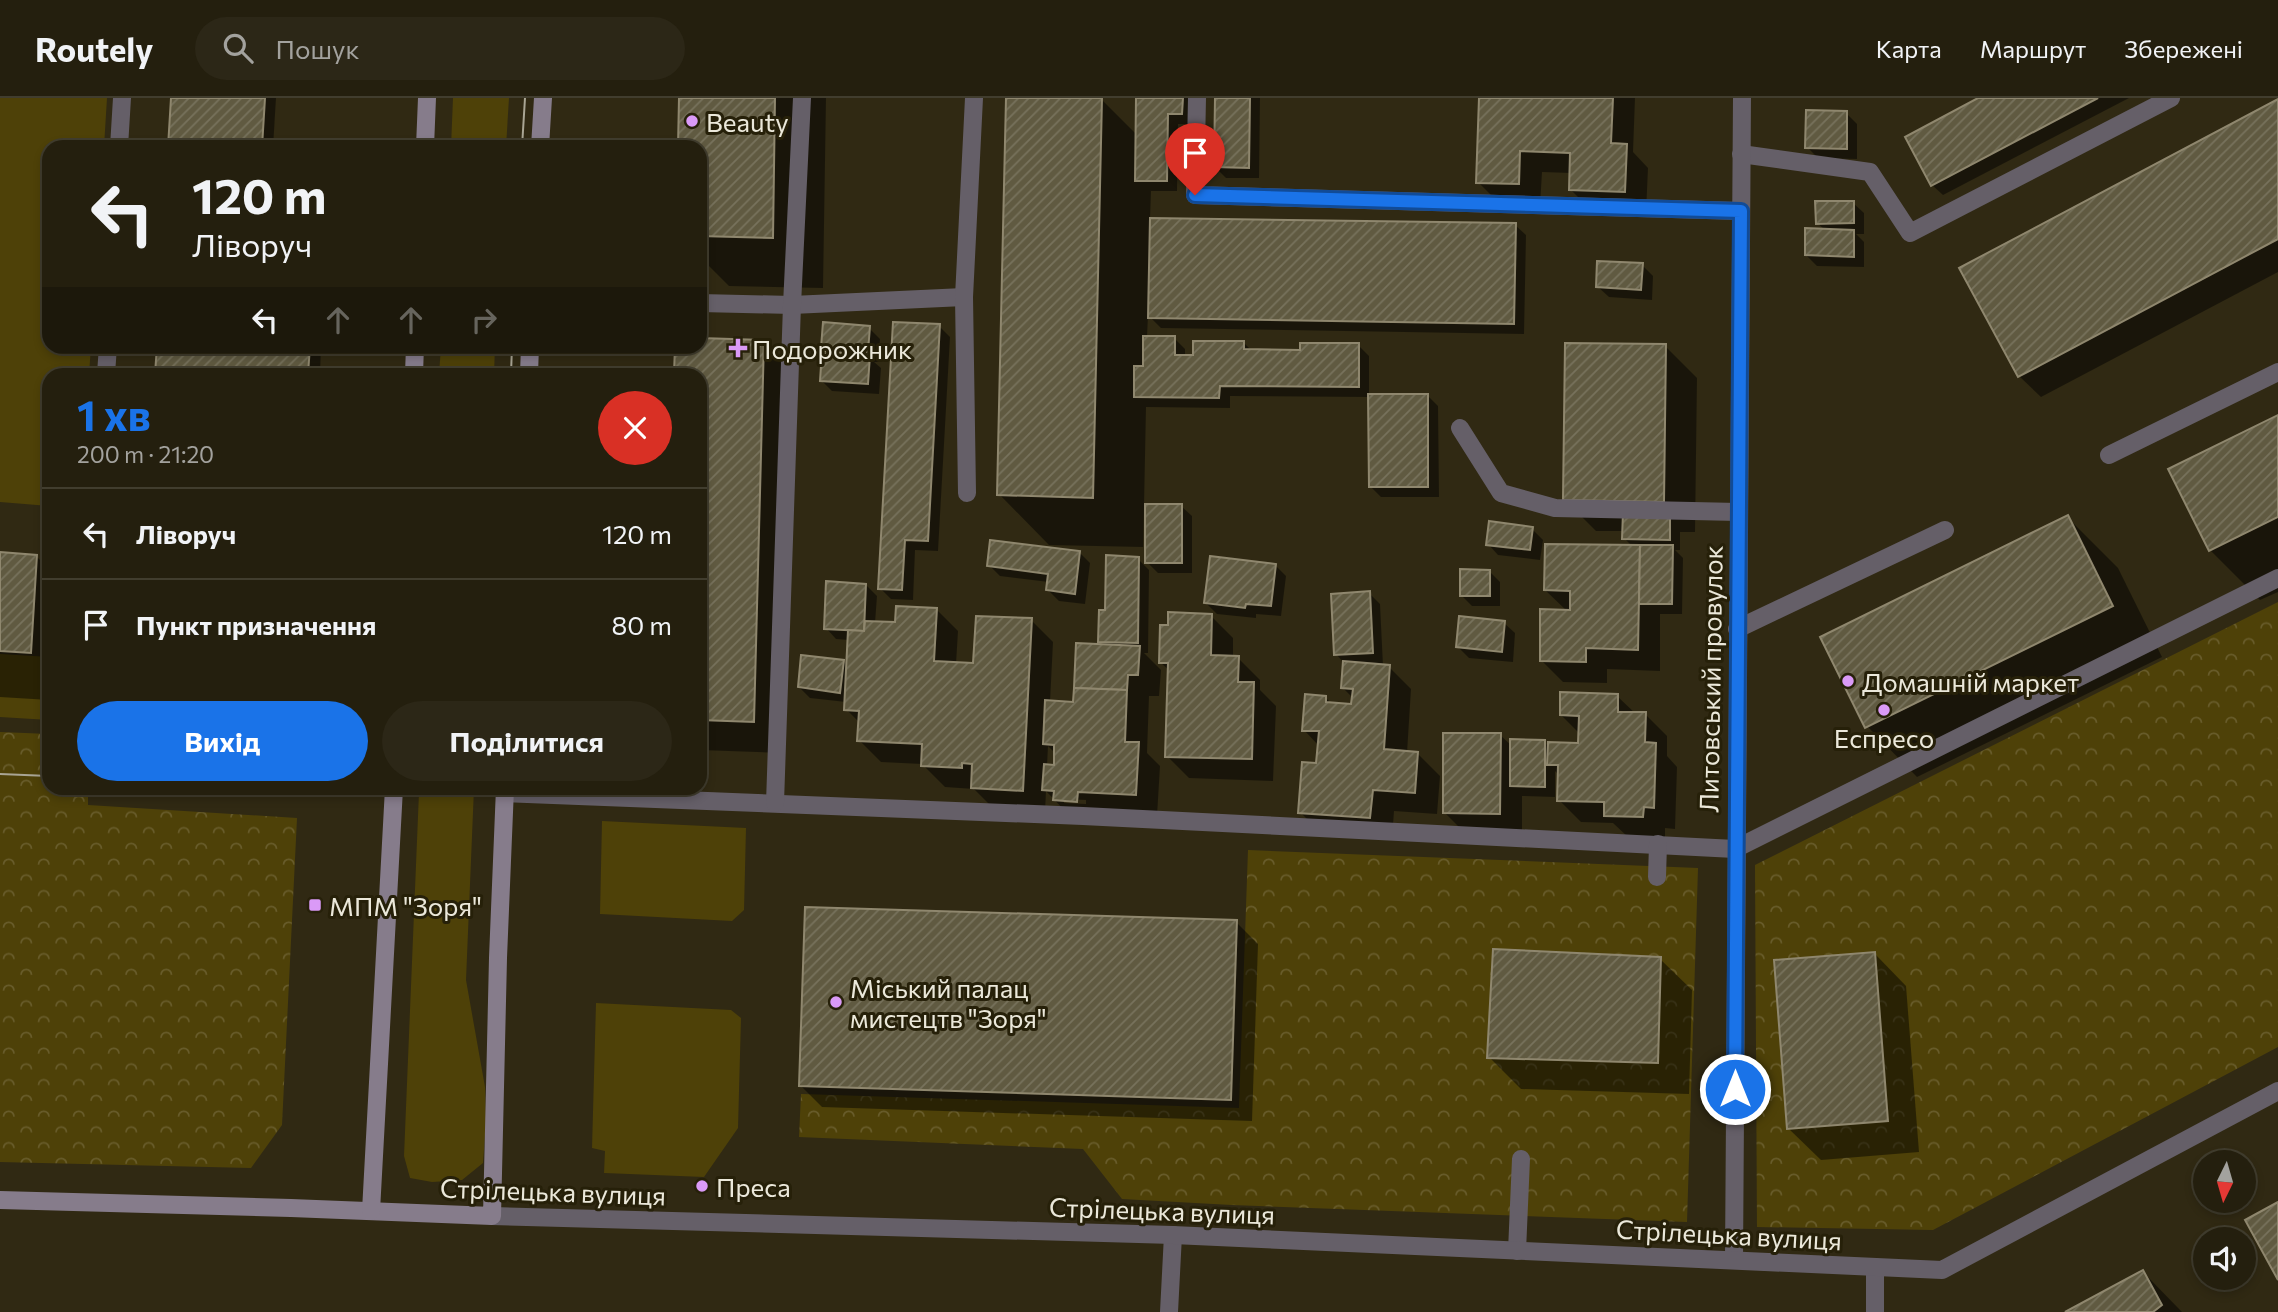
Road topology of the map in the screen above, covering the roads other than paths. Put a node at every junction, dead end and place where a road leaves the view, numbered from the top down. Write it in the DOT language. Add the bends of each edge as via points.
graph roads {
  1 [pos="122,98"];
  2 [pos="427,98"];
  3 [pos="543,98"];
  4 [pos="802,98"];
  5 [pos="974,98"];
  6 [pos="1197,98"];
  7 [pos="1742,98"];
  8 [pos="2171,98"];
  9 [pos="119,140"];
  10 [pos="425,140"];
  11 [pos="540,140"];
  12 [pos="1741,154"];
  13 [pos="1741,211"];
  14 [pos="964,297"];
  15 [pos="707,303"];
  16 [pos="792,305"];
  17 [pos="2278,372"];
  18 [pos="1460,428"];
  19 [pos="2109,455"];
  20 [pos="967,493"];
  21 [pos="1738,512"];
  22 [pos="1945,530"];
  23 [pos="2278,578"];
  24 [pos="1737,629"];
  25 [pos="394,795"];
  26 [pos="505,795"];
  27 [pos="609,795"];
  28 [pos="775,803"];
  29 [pos="1658,844"];
  30 [pos="1735,849"];
  31 [pos="1657,877"];
  32 [pos="2278,1091"];
  33 [pos="1521,1158"];
  34 [pos="0,1200"];
  35 [pos="370,1211"];
  36 [pos="492,1216"];
  37 [pos="1173,1236"];
  38 [pos="1517,1251"];
  39 [pos="1734,1260"];
  40 [pos="1875,1267"];
  41 [pos="1169,1312"];
  42 [pos="1875,1312"];
  1 -- 9 [label="street"];
  2 -- 10 [label="main road"];
  3 -- 11 [label="main road"];
  4 -- 16 [label="street"];
  5 -- 14 [label="street"];
  6 -- 13 [label="street" via="1195,195"];
  7 -- 12 [label="street, Литовський провулок"];
  8 -- 12 [label="street" via="1910,233 1870,172"];
  12 -- 13 [label="street, Литовський провулок"];
  13 -- 21 [label="street, Литовський провулок"];
  14 -- 16 [label="street"];
  14 -- 20 [label="street"];
  15 -- 16 [label="street"];
  16 -- 28 [label="street"];
  17 -- 19 [label="street"];
  18 -- 21 [label="street" via="1501,493 1555,508"];
  21 -- 24 [label="street, Литовський провулок"];
  22 -- 24 [label="street"];
  23 -- 30 [label="street"];
  24 -- 30 [label="street, Литовський провулок"];
  25 -- 35 [label="main road"];
  26 -- 36 [label="main road"];
  27 -- 28 [label="street"];
  28 -- 29 [label="street"];
  29 -- 30 [label="street"];
  29 -- 31 [label="street"];
  30 -- 39 [label="street, Литовський провулок"];
  32 -- 40 [label="street, Стрілецька вулиця" via="1942,1270"];
  33 -- 38 [label="street"];
  34 -- 35 [label="main road, Стрілецька вулиця"];
  35 -- 36 [label="main road, Стрілецька вулиця"];
  36 -- 37 [label="street, Стрілецька вулиця"];
  37 -- 38 [label="street, Стрілецька вулиця"];
  37 -- 41 [label="street"];
  38 -- 39 [label="street, Стрілецька вулиця"];
  39 -- 40 [label="street, Стрілецька вулиця"];
  40 -- 42 [label="street"];
}
